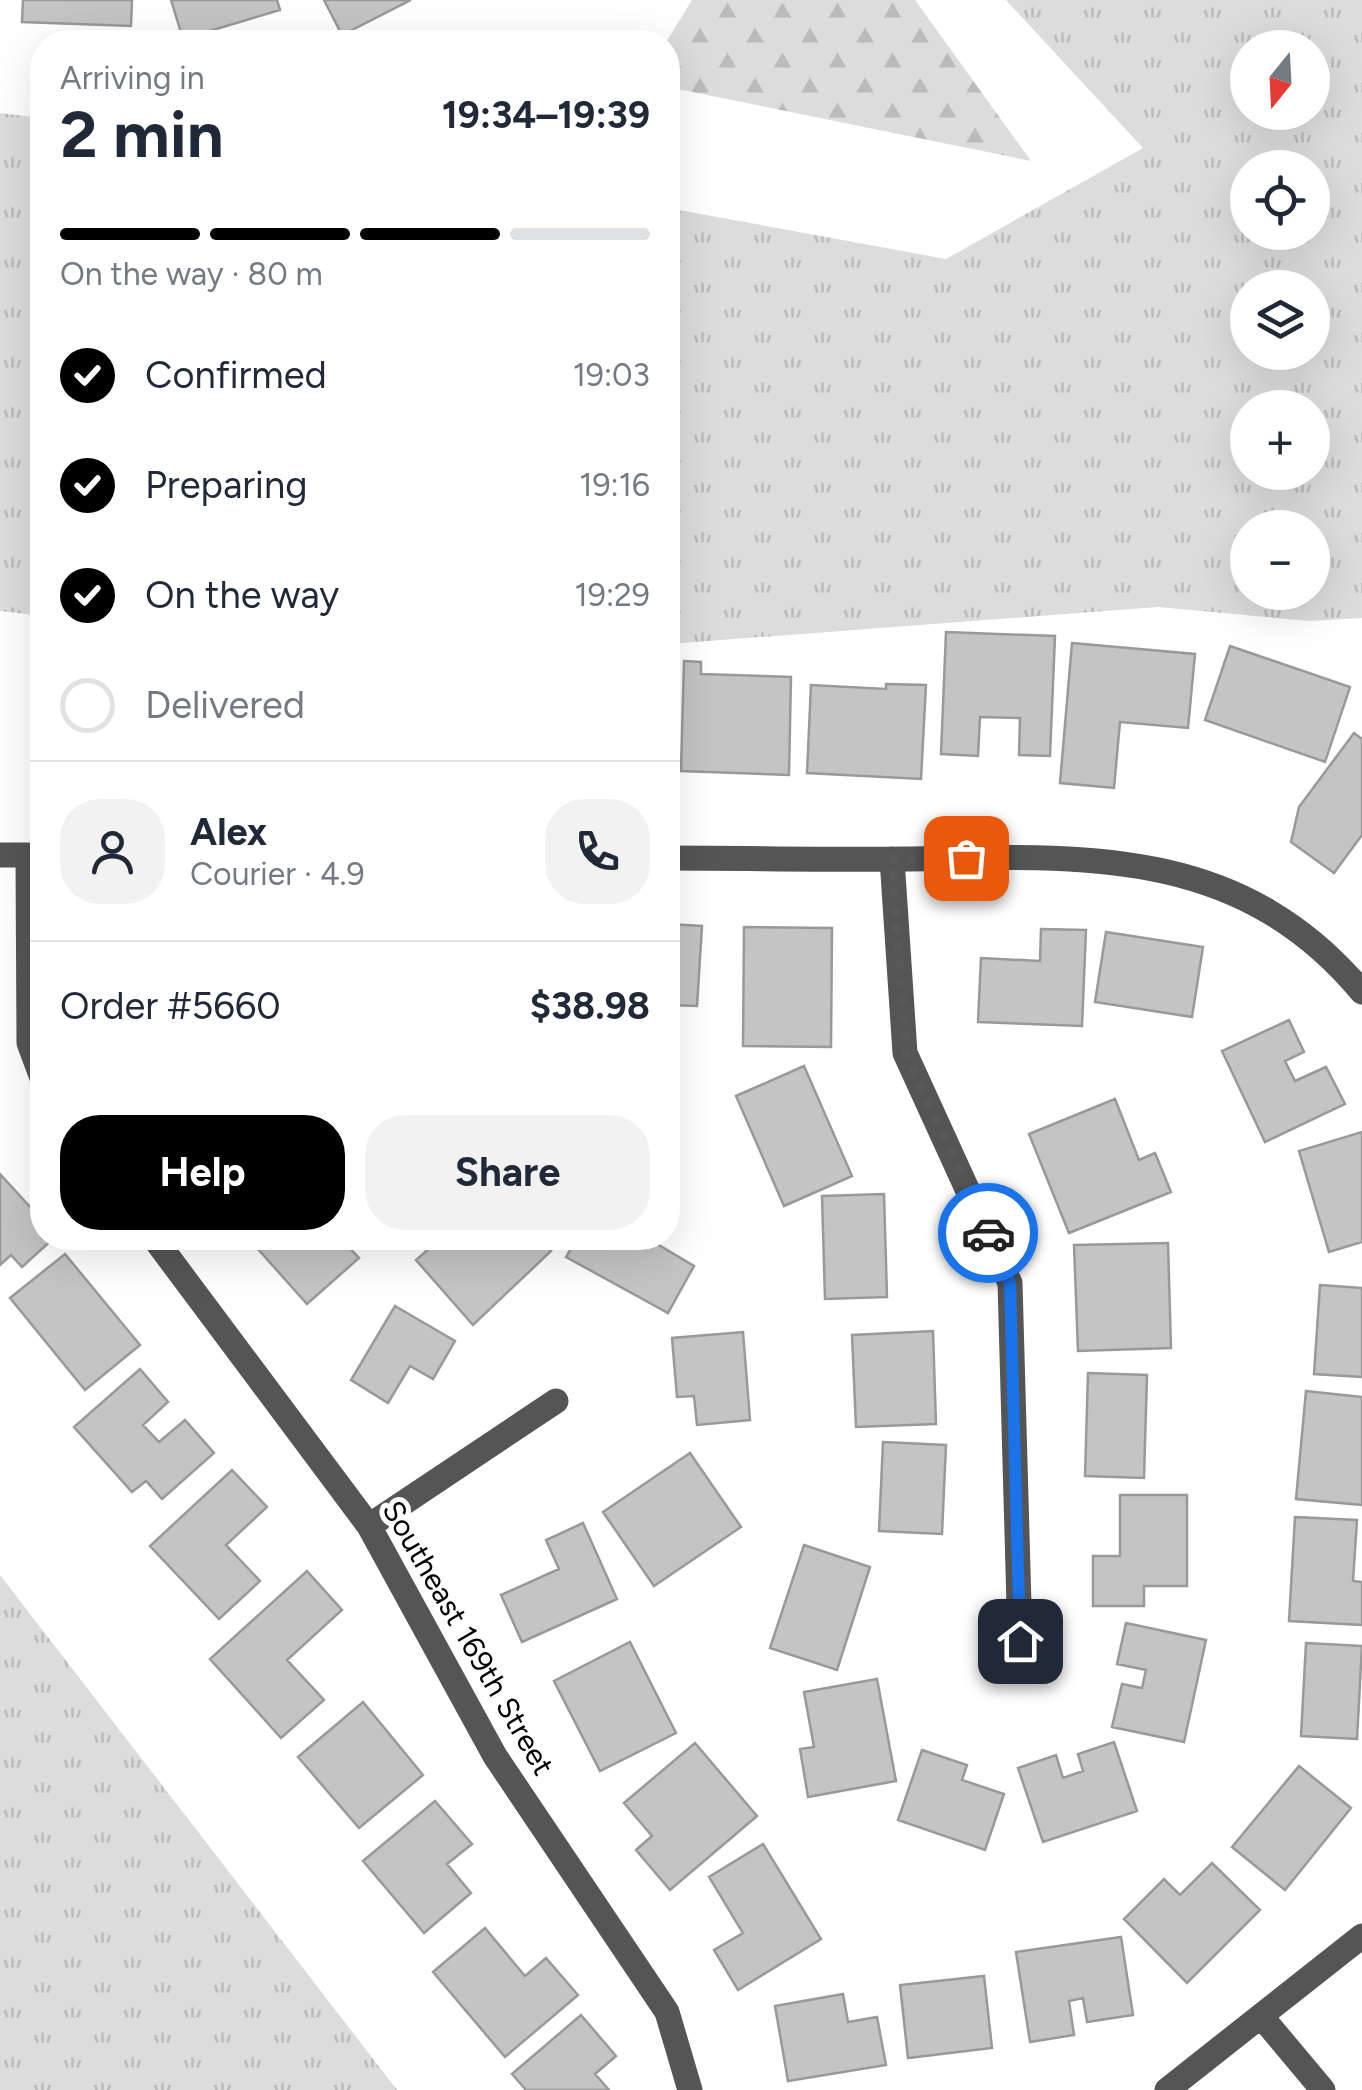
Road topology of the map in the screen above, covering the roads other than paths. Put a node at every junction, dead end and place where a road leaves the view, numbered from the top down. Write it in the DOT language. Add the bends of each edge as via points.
graph roads {
  1 [pos="0,855"];
  2 [pos="30,855"];
  3 [pos="680,858"];
  4 [pos="892,859"];
  5 [pos="1362,992"];
  6 [pos="30,1011"];
  7 [pos="30,1045"];
  8 [pos="163,1250"];
  9 [pos="556,1401"];
  10 [pos="369,1526"];
  11 [pos="1020,1641"];
  12 [pos="1362,1936"];
  13 [pos="1261,2016"];
  14 [pos="690,2090"];
  15 [pos="1167,2090"];
  16 [pos="1323,2090"];
  1 -- 2 [label="street"];
  3 -- 4 [label="street"];
  4 -- 5 [label="street" via="1076,856 1182,873 1260,906 1334,959"];
  4 -- 11 [label="street" via="906,1053 1010,1284"];
  6 -- 7 [label="street"];
  8 -- 10 [label="street, Southeast 169th Street"];
  9 -- 10 [label="street"];
  10 -- 14 [label="street, Southeast 169th Street" via="495,1756 667,2012"];
  12 -- 13 [label="street"];
  13 -- 15 [label="street"];
  13 -- 16 [label="street"];
}
